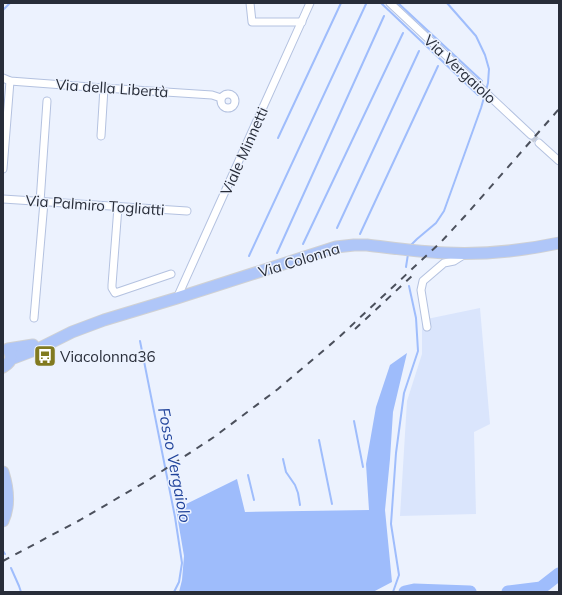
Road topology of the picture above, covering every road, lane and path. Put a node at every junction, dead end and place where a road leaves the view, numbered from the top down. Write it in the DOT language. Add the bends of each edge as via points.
graph roads {
  1 [pos="250,3"];
  2 [pos="310,3"];
  3 [pos="390,3"];
  4 [pos="302,22"];
  5 [pos="3,78"];
  6 [pos="10,81"];
  7 [pos="104,88"];
  8 [pos="221,98"];
  9 [pos="47,101"];
  10 [pos="531,135"];
  11 [pos="101,136"];
  12 [pos="539,143"];
  13 [pos="559,161"];
  14 [pos="3,169"];
  15 [pos="3,199"];
  16 [pos="42,202"];
  17 [pos="118,207"];
  18 [pos="187,211"];
  19 [pos="559,243"];
  20 [pos="444,258"];
  21 [pos="171,274"];
  22 [pos="178,298"];
  23 [pos="34,318"];
  24 [pos="427,327"];
  25 [pos="7,351"];
  26 [pos="3,367"];
  27 [pos="3,472"];
  28 [pos="3,521"];
  1 -- 4 [label="street" via="252,22"];
  2 -- 4 [label="street, Viale Minnetti"];
  3 -- 10 [label="street, Via Vergaiolo"];
  4 -- 22 [label="street, Viale Minnetti"];
  5 -- 6 [label="street, Via della Libertà"];
  6 -- 7 [label="street, Via della Libertà"];
  6 -- 14 [label="street"];
  7 -- 8 [label="street, Via della Libertà" via="212,95"];
  7 -- 11 [label="street"];
  9 -- 16 [label="street"];
  12 -- 13 [label="street"];
  15 -- 16 [label="street, Via Palmiro Togliatti"];
  16 -- 17 [label="street, Via Palmiro Togliatti"];
  16 -- 23 [label="street"];
  17 -- 18 [label="street, Via Palmiro Togliatti"];
  17 -- 21 [label="street" via="113,291 118,292"];
  19 -- 20 [label="main road, Via Colonna" via="530,249"];
  20 -- 22 [label="main road, Via Colonna" via="354,245 324,250"];
  20 -- 24 [label="street" via="425,278 421,287"];
  22 -- 25 [label="main road, Via Colonna" via="104,320 40,348"];
  25 -- 26 [label="main road" via="9,362"];
  27 -- 28 [label="main road" via="8,497"];
}
